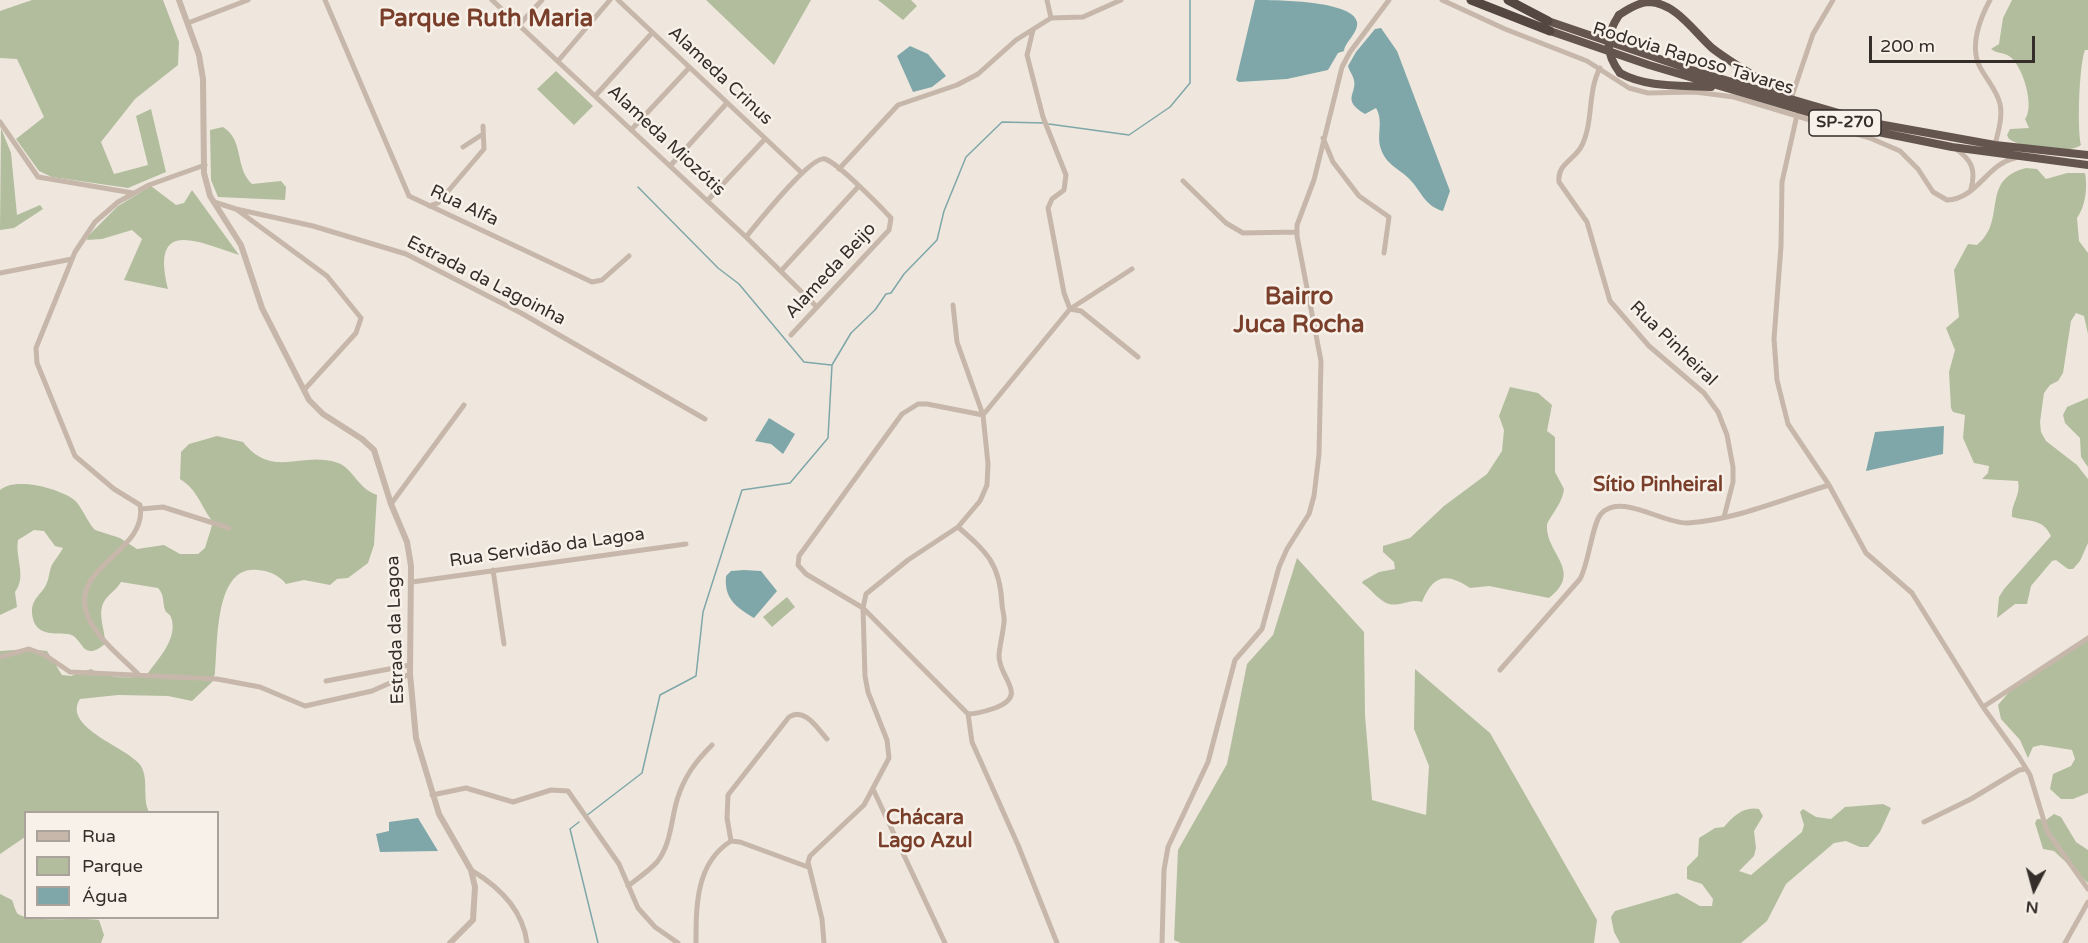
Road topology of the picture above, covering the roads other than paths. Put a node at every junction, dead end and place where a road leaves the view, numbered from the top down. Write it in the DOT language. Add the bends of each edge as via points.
graph roads {
  1 [pos="179,0"];
  2 [pos="248,0"];
  3 [pos="325,0"];
  4 [pos="492,0"];
  5 [pos="542,0"];
  6 [pos="610,0"];
  7 [pos="618,0"];
  8 [pos="1047,0"];
  9 [pos="1120,0"];
  10 [pos="1389,0"];
  11 [pos="1442,0"];
  12 [pos="1471,0"];
  13 [pos="1508,0"];
  14 [pos="1833,0"];
  15 [pos="1990,0"];
  16 [pos="1051,18"];
  17 [pos="188,23"];
  18 [pos="519,25"];
  19 [pos="1549,26"];
  20 [pos="1033,30"];
  21 [pos="652,33"];
  22 [pos="558,61"];
  23 [pos="689,68"];
  24 [pos="1600,68"];
  25 [pos="1727,88"];
  26 [pos="596,95"];
  27 [pos="1791,99"];
  28 [pos="726,104"];
  29 [pos="1797,115"];
  30 [pos="0,122"];
  31 [pos="483,126"];
  32 [pos="631,130"];
  33 [pos="483,135"];
  34 [pos="1323,138"];
  35 [pos="765,139"];
  36 [pos="1995,146"];
  37 [pos="463,147"];
  38 [pos="1952,147"];
  39 [pos="2088,155"];
  40 [pos="2023,156"];
  41 [pos="205,165"];
  42 [pos="2088,165"];
  43 [pos="670,166"];
  44 [pos="840,169"];
  45 [pos="802,173"];
  46 [pos="1183,181"];
  47 [pos="858,187"];
  48 [pos="1971,190"];
  49 [pos="132,194"];
  50 [pos="707,201"];
  51 [pos="214,202"];
  52 [pos="427,206"];
  53 [pos="237,209"];
  54 [pos="1297,232"];
  55 [pos="746,237"];
  56 [pos="1383,253"];
  57 [pos="629,256"];
  58 [pos="72,259"];
  59 [pos="1132,269"];
  60 [pos="781,271"];
  61 [pos="0,273"];
  62 [pos="954,305"];
  63 [pos="817,307"];
  64 [pos="1070,309"];
  65 [pos="791,335"];
  66 [pos="1138,357"];
  67 [pos="304,390"];
  68 [pos="464,405"];
  69 [pos="983,415"];
  70 [pos="705,419"];
  71 [pos="1829,485"];
  72 [pos="391,504"];
  73 [pos="141,509"];
  74 [pos="1724,517"];
  75 [pos="958,527"];
  76 [pos="229,528"];
  77 [pos="686,544"];
  78 [pos="493,570"];
  79 [pos="412,582"];
  80 [pos="863,608"];
  81 [pos="2088,638"];
  82 [pos="504,644"];
  83 [pos="0,657"];
  84 [pos="410,665"];
  85 [pos="1500,670"];
  86 [pos="138,674"];
  87 [pos="410,674"];
  88 [pos="326,681"];
  89 [pos="1983,707"];
  90 [pos="968,714"];
  91 [pos="827,739"];
  92 [pos="712,745"];
  93 [pos="2026,769"];
  94 [pos="873,789"];
  95 [pos="432,795"];
  96 [pos="1924,822"];
  97 [pos="731,841"];
  98 [pos="808,867"];
  99 [pos="471,870"];
  100 [pos="628,886"];
  101 [pos="2088,889"];
  102 [pos="2088,902"];
  103 [pos="450,943"];
  104 [pos="527,943"];
  105 [pos="678,943"];
  106 [pos="696,943"];
  107 [pos="824,943"];
  108 [pos="945,943"];
  109 [pos="1057,943"];
  110 [pos="1162,943"];
  111 [pos="2065,943"];
  1 -- 17 [label="street, Estrada da Lagoa"];
  2 -- 17 [label="street"];
  3 -- 52 [label="street, Rua Alfa" via="404,186 409,196"];
  4 -- 18 [label="street, Alameda Miozótis"];
  5 -- 18 [label="street"];
  6 -- 22 [label="street"];
  7 -- 21 [label="street, Alameda Crinus"];
  8 -- 16 [label="street"];
  9 -- 16 [label="street" via="1083,17"];
  10 -- 34 [label="street" via="1345,59"];
  11 -- 24 [label="street"];
  12 -- 19 [label="highway, Rodovia Raposo Tavares / SP-270"];
  13 -- 19 [label="highway, Rodovia Raposo Tavares / SP-270"];
  14 -- 27 [label="street" via="1813,34"];
  15 -- 36 [label="street" via="1979,26 1976,51 1979,65 2000,101"];
  16 -- 20 [label="street"];
  17 -- 41 [label="street, Estrada da Lagoa" via="199,55 205,93"];
  18 -- 22 [label="street, Alameda Miozótis"];
  19 -- 25 [label="highway, Rodovia Raposo Tavares / SP-270"];
  19 -- 27 [label="highway, Rodovia Raposo Tavares / SP-270"];
  20 -- 44 [label="street" via="1016,39 978,74 898,105"];
  20 -- 64 [label="street" via="1027,55 1043,117 1066,175 1064,190 1048,208"];
  21 -- 23 [label="street, Alameda Crinus"];
  21 -- 26 [label="street"];
  22 -- 26 [label="street, Alameda Miozótis"];
  23 -- 28 [label="street, Alameda Crinus"];
  23 -- 32 [label="street"];
  24 -- 29 [label="street" via="1613,79 1638,90 1718,94"];
  24 -- 74 [label="street, Rua Pinheiral" via="1593,83 1585,137 1561,170 1559,182 1587,222 1610,301 1649,346 1704,393 1718,412 1733,468"];
  25 -- 27 [label="highway, bridge" via="1634,81 1620,73 1612,62 1608,49 1611,28 1619,15 1632,7 1649,2 1668,8 1712,47"];
  25 -- 38 [label="highway, Rodovia Raposo Tavares / SP-270" via="1868,130"];
  26 -- 32 [label="street, Alameda Miozótis"];
  27 -- 36 [label="highway, Rodovia Raposo Tavares / SP-270" via="1873,123"];
  28 -- 35 [label="street, Alameda Crinus"];
  28 -- 43 [label="street"];
  29 -- 48 [label="street" via="1870,138 1900,152 1939,196 1957,199"];
  29 -- 71 [label="street" via="1782,182 1774,359 1788,424"];
  30 -- 49 [label="street" via="38,177"];
  31 -- 33 [label="street"];
  32 -- 43 [label="street, Alameda Miozótis"];
  33 -- 37 [label="street"];
  33 -- 52 [label="street" via="486,144 479,156 438,203"];
  34 -- 54 [label="street"];
  34 -- 56 [label="street" via="1341,174 1364,200 1389,217"];
  35 -- 45 [label="street, Alameda Crinus"];
  35 -- 50 [label="street"];
  36 -- 39 [label="highway, Rodovia Raposo Tavares / SP-270"];
  38 -- 40 [label="highway, Rodovia Raposo Tavares / SP-270"];
  38 -- 48 [label="street" via="1972,164"];
  40 -- 42 [label="highway, Rodovia Raposo Tavares / SP-270"];
  40 -- 48 [label="street" via="1999,163"];
  41 -- 49 [label="street" via="158,180"];
  41 -- 51 [label="street, Estrada da Lagoa" via="205,181"];
  43 -- 50 [label="street, Alameda Miozótis"];
  44 -- 45 [label="street" via="821,159"];
  44 -- 47 [label="street"];
  45 -- 55 [label="street"];
  46 -- 54 [label="street" via="1226,223 1243,233"];
  47 -- 60 [label="street"];
  47 -- 63 [label="street, Alameda Beijo" via="891,218 892,226"];
  49 -- 58 [label="street" via="95,222"];
  50 -- 55 [label="street, Alameda Miozótis"];
  51 -- 53 [label="street, Estrada da Lagoinha"];
  51 -- 67 [label="street, Estrada da Lagoa" via="241,245 262,308"];
  52 -- 57 [label="street, Rua Alfa" via="592,282 602,280"];
  53 -- 67 [label="street" via="327,276 361,318 356,333"];
  53 -- 70 [label="street, Estrada da Lagoinha" via="313,226 406,255 521,313"];
  54 -- 110 [label="street" via="1321,362 1314,496 1309,514 1279,567 1262,629 1235,660 1208,762 1168,847"];
  55 -- 60 [label="street, Alameda Miozótis"];
  58 -- 61 [label="street"];
  58 -- 73 [label="street" via="39,337 37,363 75,456"];
  59 -- 64 [label="street"];
  60 -- 63 [label="street, Alameda Miozótis"];
  62 -- 69 [label="street" via="957,342"];
  63 -- 65 [label="street, Alameda Beijo"];
  64 -- 66 [label="street" via="1081,311"];
  64 -- 69 [label="street"];
  67 -- 72 [label="street, Estrada da Lagoa" via="323,414 374,450"];
  68 -- 72 [label="street"];
  69 -- 75 [label="street" via="987,485 980,501"];
  69 -- 80 [label="street" via="927,404 918,404 902,414 799,556 800,570"];
  71 -- 74 [label="street"];
  71 -- 89 [label="street" via="1866,553 1912,593"];
  72 -- 79 [label="street, Estrada da Lagoa" via="407,542"];
  73 -- 76 [label="street" via="163,507"];
  73 -- 86 [label="street" via="131,536 92,578 85,596 91,622"];
  74 -- 85 [label="street" via="1686,523 1624,506 1606,511 1597,524 1580,579"];
  75 -- 80 [label="street" via="866,594"];
  75 -- 90 [label="street" via="982,547 999,574 1005,619 999,656 1012,694 1004,705"];
  77 -- 78 [label="street, Rua Servidão da Lagoa"];
  78 -- 79 [label="street, Rua Servidão da Lagoa"];
  78 -- 82 [label="street"];
  79 -- 84 [label="street, Estrada da Lagoa"];
  80 -- 90 [label="street"];
  80 -- 94 [label="street" via="866,684 890,751"];
  81 -- 89 [label="street"];
  83 -- 86 [label="street" via="29,649 70,672"];
  84 -- 87 [label="street, Estrada da Lagoa"];
  84 -- 88 [label="street"];
  86 -- 87 [label="street" via="217,679 260,687 305,706 372,691"];
  87 -- 95 [label="street, Estrada da Lagoa" via="416,738"];
  89 -- 93 [label="street"];
  90 -- 109 [label="street" via="972,742"];
  91 -- 97 [label="street" via="803,715 789,717 728,795"];
  92 -- 100 [label="street" via="692,765 684,782 658,860"];
  93 -- 96 [label="street"];
  93 -- 101 [label="street" via="2047,831"];
  94 -- 98 [label="street" via="851,819 810,856"];
  94 -- 108 [label="street"];
  95 -- 99 [label="street, Estrada da Lagoa"];
  95 -- 100 [label="street" via="466,788 513,802 562,789 574,798 619,864"];
  97 -- 98 [label="street"];
  97 -- 106 [label="street" via="715,854 704,872 696,914"];
  98 -- 107 [label="street" via="820,909"];
  99 -- 103 [label="street, Estrada da Lagoa" via="475,887 472,920"];
  99 -- 104 [label="street" via="507,899 522,924"];
  100 -- 105 [label="street" via="642,913"];
  102 -- 111 [label="street"];
}
